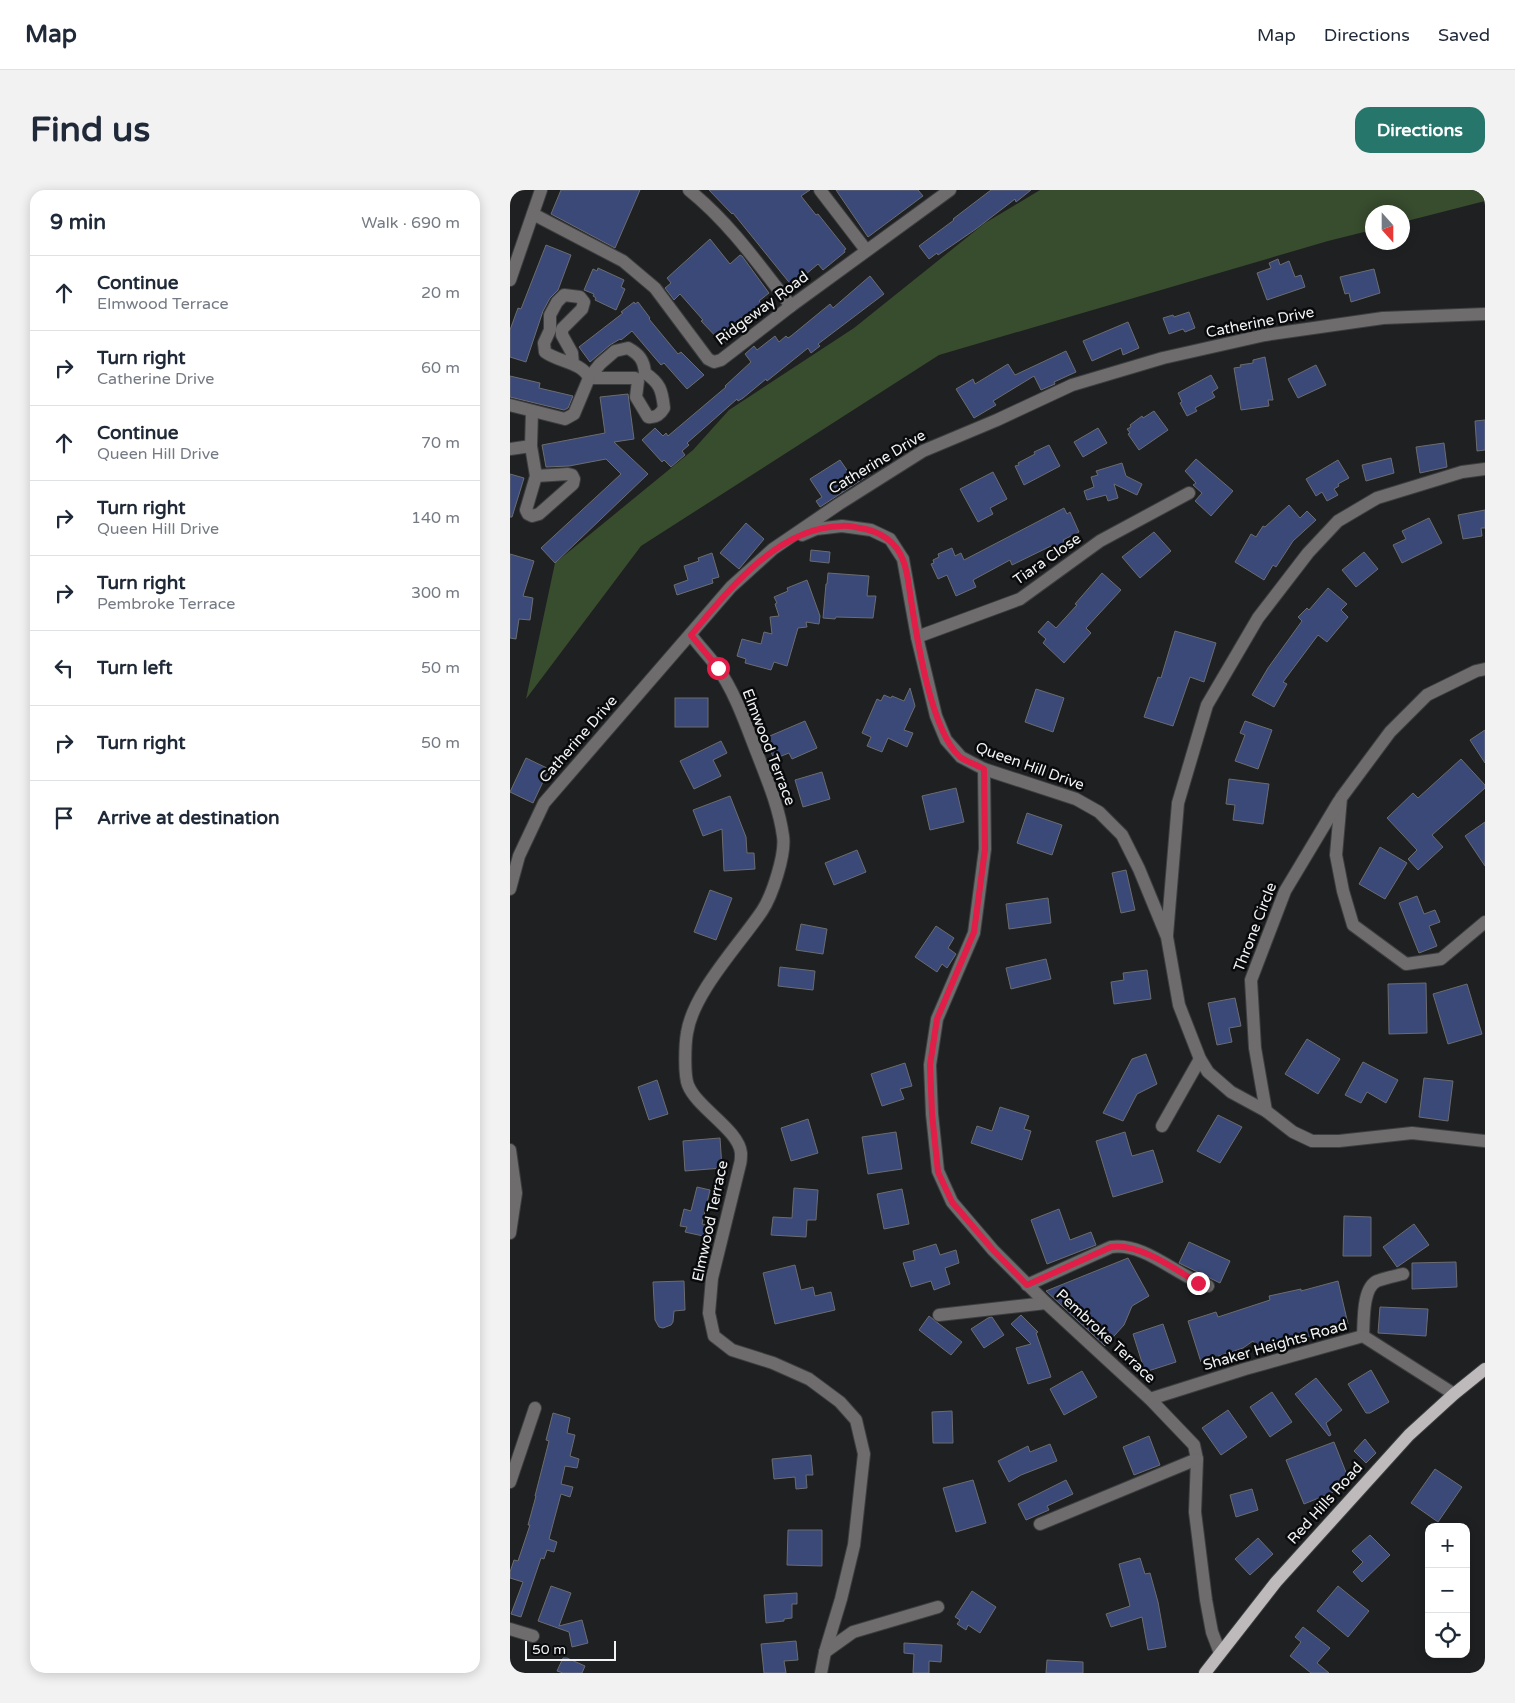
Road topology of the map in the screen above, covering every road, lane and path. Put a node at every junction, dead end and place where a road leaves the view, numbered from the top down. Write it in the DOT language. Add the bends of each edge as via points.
graph roads {
  1 [pos="541,190"];
  2 [pos="689,190"];
  3 [pos="820,190"];
  4 [pos="944,192"];
  5 [pos="533,214"];
  6 [pos="866,250"];
  7 [pos="510,280"];
  8 [pos="791,306"];
  9 [pos="1485,314"];
  10 [pos="556,330"];
  11 [pos="573,364"];
  12 [pos="589,378"];
  13 [pos="510,405"];
  14 [pos="532,411"];
  15 [pos="531,446"];
  16 [pos="510,449"];
  17 [pos="1485,469"];
  18 [pos="536,476"];
  19 [pos="1189,493"];
  20 [pos="773,549"];
  21 [pos="691,635"];
  22 [pos="917,636"];
  23 [pos="1485,669"];
  24 [pos="984,769"];
  25 [pos="1341,798"];
  26 [pos="510,889"];
  27 [pos="1485,922"];
  28 [pos="1167,937"];
  29 [pos="1200,1059"];
  30 [pos="1266,1112"];
  31 [pos="1162,1126"];
  32 [pos="1485,1141"];
  33 [pos="510,1150"];
  34 [pos="510,1233"];
  35 [pos="1403,1274"];
  36 [pos="1027,1285"];
  37 [pos="1208,1286"];
  38 [pos="1046,1303"];
  39 [pos="939,1315"];
  40 [pos="1364,1336"];
  41 [pos="1485,1369"];
  42 [pos="1454,1394"];
  43 [pos="1150,1399"];
  44 [pos="535,1408"];
  45 [pos="1197,1459"];
  46 [pos="510,1482"];
  47 [pos="1040,1524"];
  48 [pos="938,1606"];
  49 [pos="510,1629"];
  50 [pos="533,1636"];
  51 [pos="824,1652"];
  52 [pos="1220,1652"];
  53 [pos="821,1673"];
  54 [pos="1205,1673"];
  1 -- 5 [label="street"];
  2 -- 8 [label="street" via="735,234"];
  3 -- 6 [label="street"];
  4 -- 6 [label="street, Ridgeway Road"];
  5 -- 7 [label="street"];
  5 -- 8 [label="street, Ridgeway Road" via="623,261 655,288 708,359 714,362"];
  6 -- 8 [label="street, Ridgeway Road"];
  9 -- 20 [label="street, Catherine Drive" via="1382,318 1265,335 1163,358 1072,385 923,451"];
  10 -- 10 [label="street" via="550,315 557,302 564,295 580,297 584,302 582,309"];
  10 -- 11 [label="street" via="572,353"];
  10 -- 11 [label="street" via="544,343 545,352"];
  11 -- 12 [label="street"];
  12 -- 12 [label="street" via="615,351 628,348 642,358 640,376"];
  12 -- 14 [label="street" via="570,417 565,419"];
  13 -- 14 [label="street"];
  14 -- 15 [label="street"];
  15 -- 16 [label="street"];
  15 -- 18 [label="street"];
  17 -- 28 [label="street" via="1462,472 1377,498 1338,521 1308,553 1258,618 1207,705 1178,803"];
  19 -- 22 [label="street, Tiara Close" via="1100,541 1020,599"];
  20 -- 21 [label="street, Catherine Drive" via="731,587"];
  20 -- 22 [label="street, Queen Hill Drive" via="816,529 842,526 872,530 890,539 903,559"];
  21 -- 26 [label="street, Catherine Drive" via="544,803 519,856"];
  21 -- 51 [label="street, Elmwood Terrace" via="718,668 742,713 772,792 784,837 778,874 763,909 711,980 694,1010 687,1032 685,1059 688,1085 737,1140 741,1152 712,1278 709,1313 714,1336 732,1350 809,1379 840,1402 856,1420 864,1454 854,1545"];
  22 -- 24 [label="street, Queen Hill Drive" via="936,716 946,740 961,757"];
  23 -- 25 [label="street, Throne Circle" via="1427,695 1390,732"];
  24 -- 28 [label="street, Queen Hill Drive" via="1076,799 1099,812 1122,835 1140,869"];
  24 -- 36 [label="street, Pembroke Terrace" via="985,849 974,932 937,1019 930,1065 932,1114 938,1172 952,1202"];
  25 -- 27 [label="street" via="1336,856 1353,925 1406,964 1441,959"];
  25 -- 30 [label="street, Throne Circle" via="1285,891 1251,980 1255,1048"];
  28 -- 29 [label="street, Queen Hill Drive" via="1179,1004"];
  29 -- 30 [label="street, Queen Hill Drive" via="1208,1072 1231,1092"];
  29 -- 31 [label="street"];
  30 -- 32 [label="street, Queen Hill Drive" via="1293,1132 1312,1141 1412,1133"];
  33 -- 34 [label="street" via="516,1193"];
  35 -- 40 [label="street" via="1375,1282 1369,1288 1365,1301"];
  36 -- 37 [label="street" via="1119,1246 1135,1249"];
  36 -- 38 [label="street, Pembroke Terrace"];
  38 -- 39 [label="street"];
  38 -- 43 [label="street, Pembroke Terrace"];
  40 -- 42 [label="street, Shaker Heights Road"];
  40 -- 43 [label="street, Shaker Heights Road"];
  41 -- 42 [label="main road, Red Hills Road"];
  42 -- 52 [label="main road, Red Hills Road" via="1409,1436 1289,1567"];
  43 -- 45 [label="street, Pembroke Terrace" via="1194,1445"];
  44 -- 46 [label="street"];
  45 -- 47 [label="street"];
  45 -- 52 [label="street, Pembroke Terrace" via="1195,1512 1206,1600 1212,1632"];
  48 -- 51 [label="street" via="853,1632"];
  49 -- 50 [label="street"];
  51 -- 53 [label="street, Elmwood Terrace"];
  52 -- 54 [label="main road, Red Hills Road"];
}
